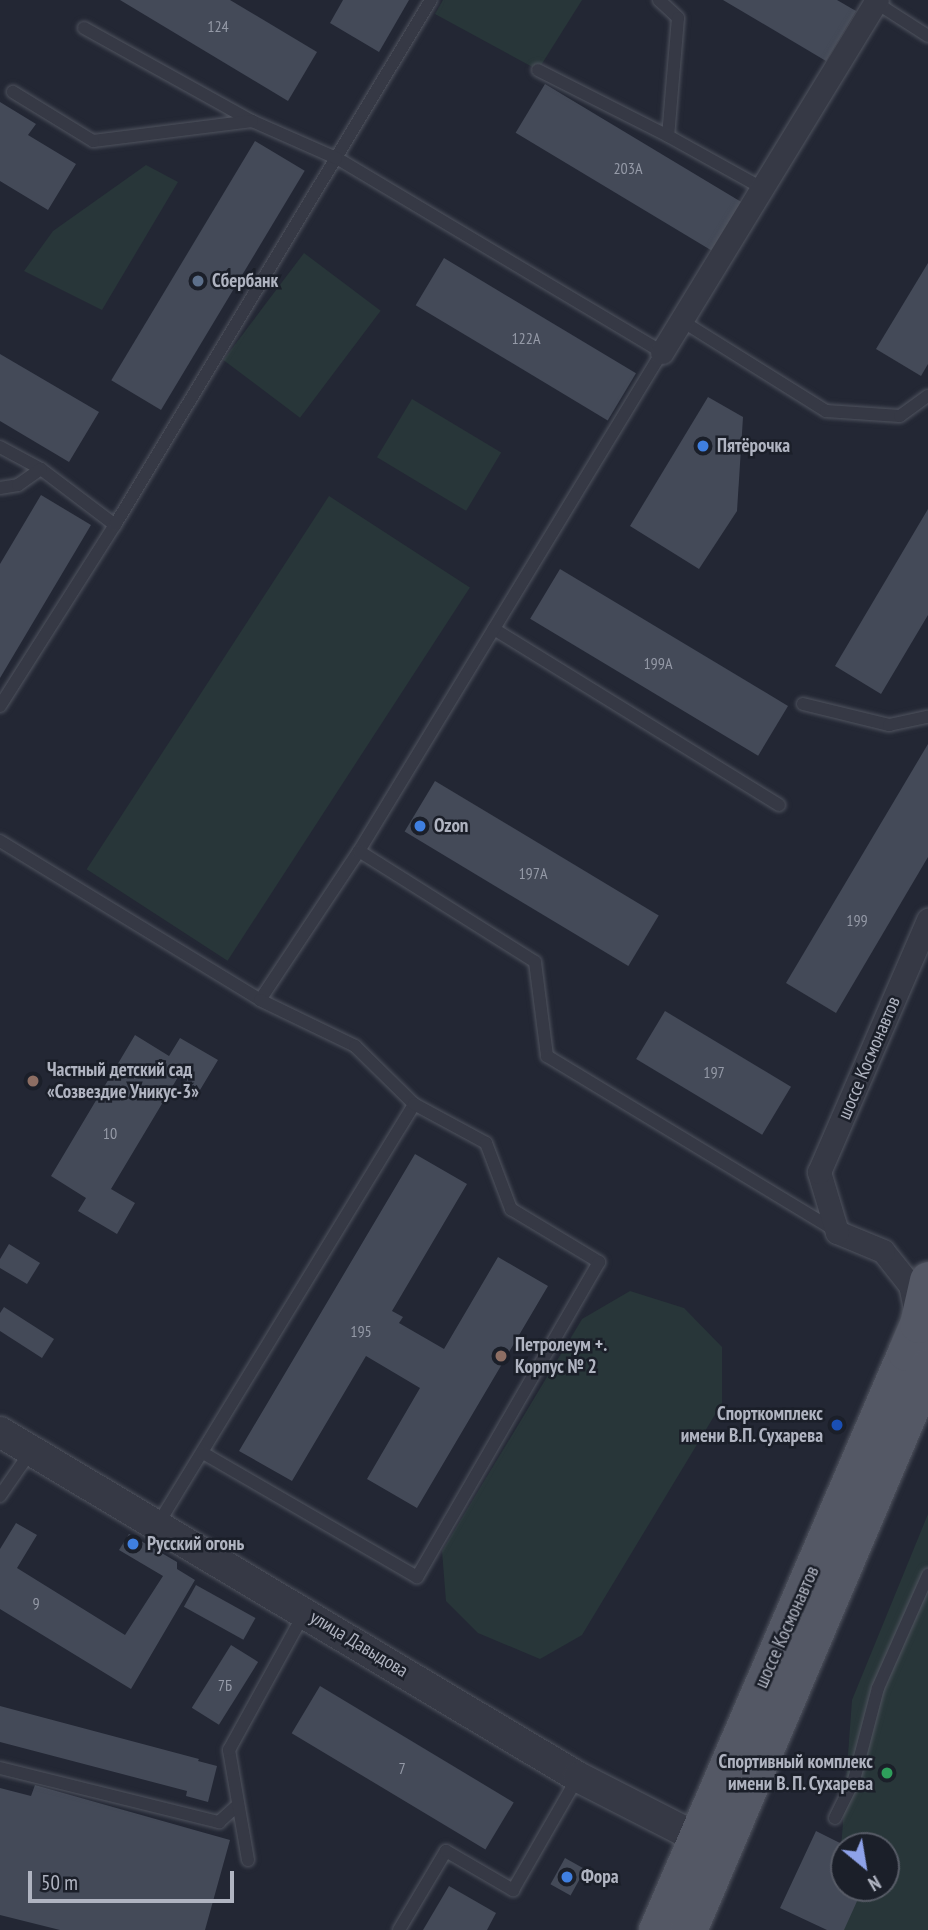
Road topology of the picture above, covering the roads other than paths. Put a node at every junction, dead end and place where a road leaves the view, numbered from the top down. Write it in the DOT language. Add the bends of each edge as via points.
graph roads {
  1 [pos="431,0"];
  2 [pos="659,0"];
  3 [pos="876,1"];
  4 [pos="84,28"];
  5 [pos="928,36"];
  6 [pos="538,70"];
  7 [pos="13,92"];
  8 [pos="252,121"];
  9 [pos="668,136"];
  10 [pos="336,158"];
  11 [pos="762,188"];
  12 [pos="682,321"];
  13 [pos="662,352"];
  14 [pos="928,396"];
  15 [pos="0,447"];
  16 [pos="41,470"];
  17 [pos="0,488"];
  18 [pos="115,525"];
  19 [pos="494,629"];
  20 [pos="803,704"];
  21 [pos="0,706"];
  22 [pos="928,717"];
  23 [pos="779,805"];
  24 [pos="0,841"];
  25 [pos="359,851"];
  26 [pos="928,920"];
  27 [pos="260,1000"];
  28 [pos="414,1104"];
  29 [pos="837,1232"];
  30 [pos="928,1280"];
  31 [pos="923,1325"];
  32 [pos="928,1367"];
  33 [pos="0,1432"];
  34 [pos="31,1450"];
  35 [pos="203,1453"];
  36 [pos="0,1496"];
  37 [pos="158,1524"];
  38 [pos="928,1576"];
  39 [pos="306,1612"];
  40 [pos="0,1768"];
  41 [pos="578,1777"];
  42 [pos="238,1805"];
  43 [pos="835,1818"];
  44 [pos="708,1844"];
  45 [pos="248,1860"];
  46 [pos="399,1930"];
  47 [pos="681,1930"];
  1 -- 10 [label="lane"];
  2 -- 9 [label="lane" via="678,18"];
  3 -- 5 [label="lane"];
  3 -- 11 [label="street"];
  4 -- 8 [label="lane"];
  6 -- 9 [label="lane"];
  7 -- 8 [label="lane" via="93,141"];
  8 -- 10 [label="lane"];
  9 -- 11 [label="lane"];
  10 -- 13 [label="lane"];
  10 -- 18 [label="lane"];
  11 -- 12 [label="street"];
  12 -- 13 [label="street"];
  12 -- 14 [label="lane" via="825,411 900,416"];
  13 -- 19 [label="lane"];
  15 -- 16 [label="lane"];
  16 -- 17 [label="lane" via="18,485"];
  16 -- 18 [label="lane"];
  18 -- 21 [label="lane"];
  19 -- 23 [label="lane"];
  19 -- 25 [label="lane"];
  20 -- 22 [label="lane" via="889,725"];
  24 -- 27 [label="lane"];
  25 -- 27 [label="lane"];
  25 -- 29 [label="lane" via="535,962 547,1056"];
  26 -- 29 [label="street, шоссе Космонавтов" via="819,1172"];
  27 -- 28 [label="lane" via="355,1046"];
  28 -- 35 [label="lane"];
  28 -- 35 [label="lane" via="486,1143 510,1209 599,1262 417,1577"];
  29 -- 31 [label="street" via="883,1251 910,1285"];
  30 -- 31 [label="main road, шоссе Космонавтов"];
  31 -- 44 [label="main road, шоссе Космонавтов"];
  32 -- 44 [label="main road, шоссе Космонавтов"];
  33 -- 34 [label="street, улица Давыдова"];
  34 -- 36 [label="lane"];
  34 -- 37 [label="street, улица Давыдова"];
  35 -- 37 [label="lane"];
  37 -- 39 [label="street, улица Давыдова"];
  38 -- 43 [label="lane" via="878,1688 855,1780"];
  39 -- 41 [label="street, улица Давыдова"];
  39 -- 42 [label="lane" via="229,1750"];
  40 -- 42 [label="lane" via="219,1822"];
  41 -- 44 [label="street, улица Давыдова"];
  41 -- 46 [label="lane" via="513,1890 446,1851"];
  42 -- 45 [label="lane"];
  44 -- 47 [label="main road, шоссе Космонавтов"];
}
